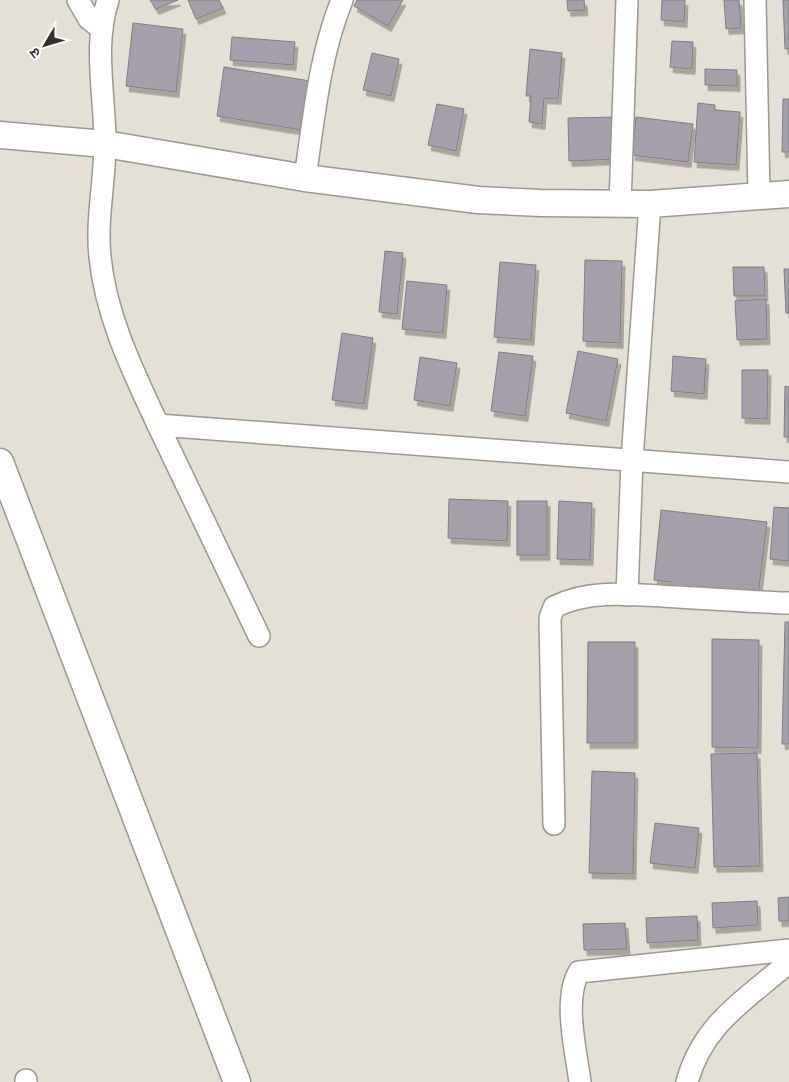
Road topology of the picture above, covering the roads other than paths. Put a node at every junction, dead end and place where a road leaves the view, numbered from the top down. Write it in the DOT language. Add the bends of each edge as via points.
graph roads {
  1 [pos="78,0"];
  2 [pos="108,0"];
  3 [pos="342,0"];
  4 [pos="628,0"];
  5 [pos="755,0"];
  6 [pos="102,29"];
  7 [pos="0,135"];
  8 [pos="105,144"];
  9 [pos="306,178"];
  10 [pos="759,194"];
  11 [pos="789,194"];
  12 [pos="620,204"];
  13 [pos="650,204"];
  14 [pos="158,425"];
  15 [pos="632,460"];
  16 [pos="0,462"];
  17 [pos="789,472"];
  18 [pos="627,595"];
  19 [pos="789,603"];
  20 [pos="259,636"];
  21 [pos="554,824"];
  22 [pos="789,950"];
  23 [pos="789,962"];
  24 [pos="237,1082"];
  25 [pos="580,1082"];
  26 [pos="687,1082"];
  1 -- 6 [label="street" via="89,19"];
  2 -- 6 [label="street"];
  3 -- 9 [label="street" via="322,63"];
  4 -- 12 [label="street"];
  5 -- 10 [label="street"];
  6 -- 8 [label="street" via="100,54"];
  7 -- 8 [label="street"];
  8 -- 9 [label="street"];
  8 -- 14 [label="street" via="100,256 105,290 128,361"];
  9 -- 12 [label="street" via="478,200"];
  10 -- 11 [label="street"];
  10 -- 13 [label="street"];
  12 -- 13 [label="street"];
  13 -- 15 [label="street"];
  14 -- 15 [label="street"];
  14 -- 20 [label="street"];
  15 -- 17 [label="street"];
  15 -- 18 [label="street"];
  16 -- 24 [label="street"];
  18 -- 19 [label="street"];
  18 -- 21 [label="street" via="568,600 554,607 550,618"];
  22 -- 25 [label="street" via="579,972 570,997"];
  23 -- 26 [label="street" via="714,1028 699,1048"];
}
